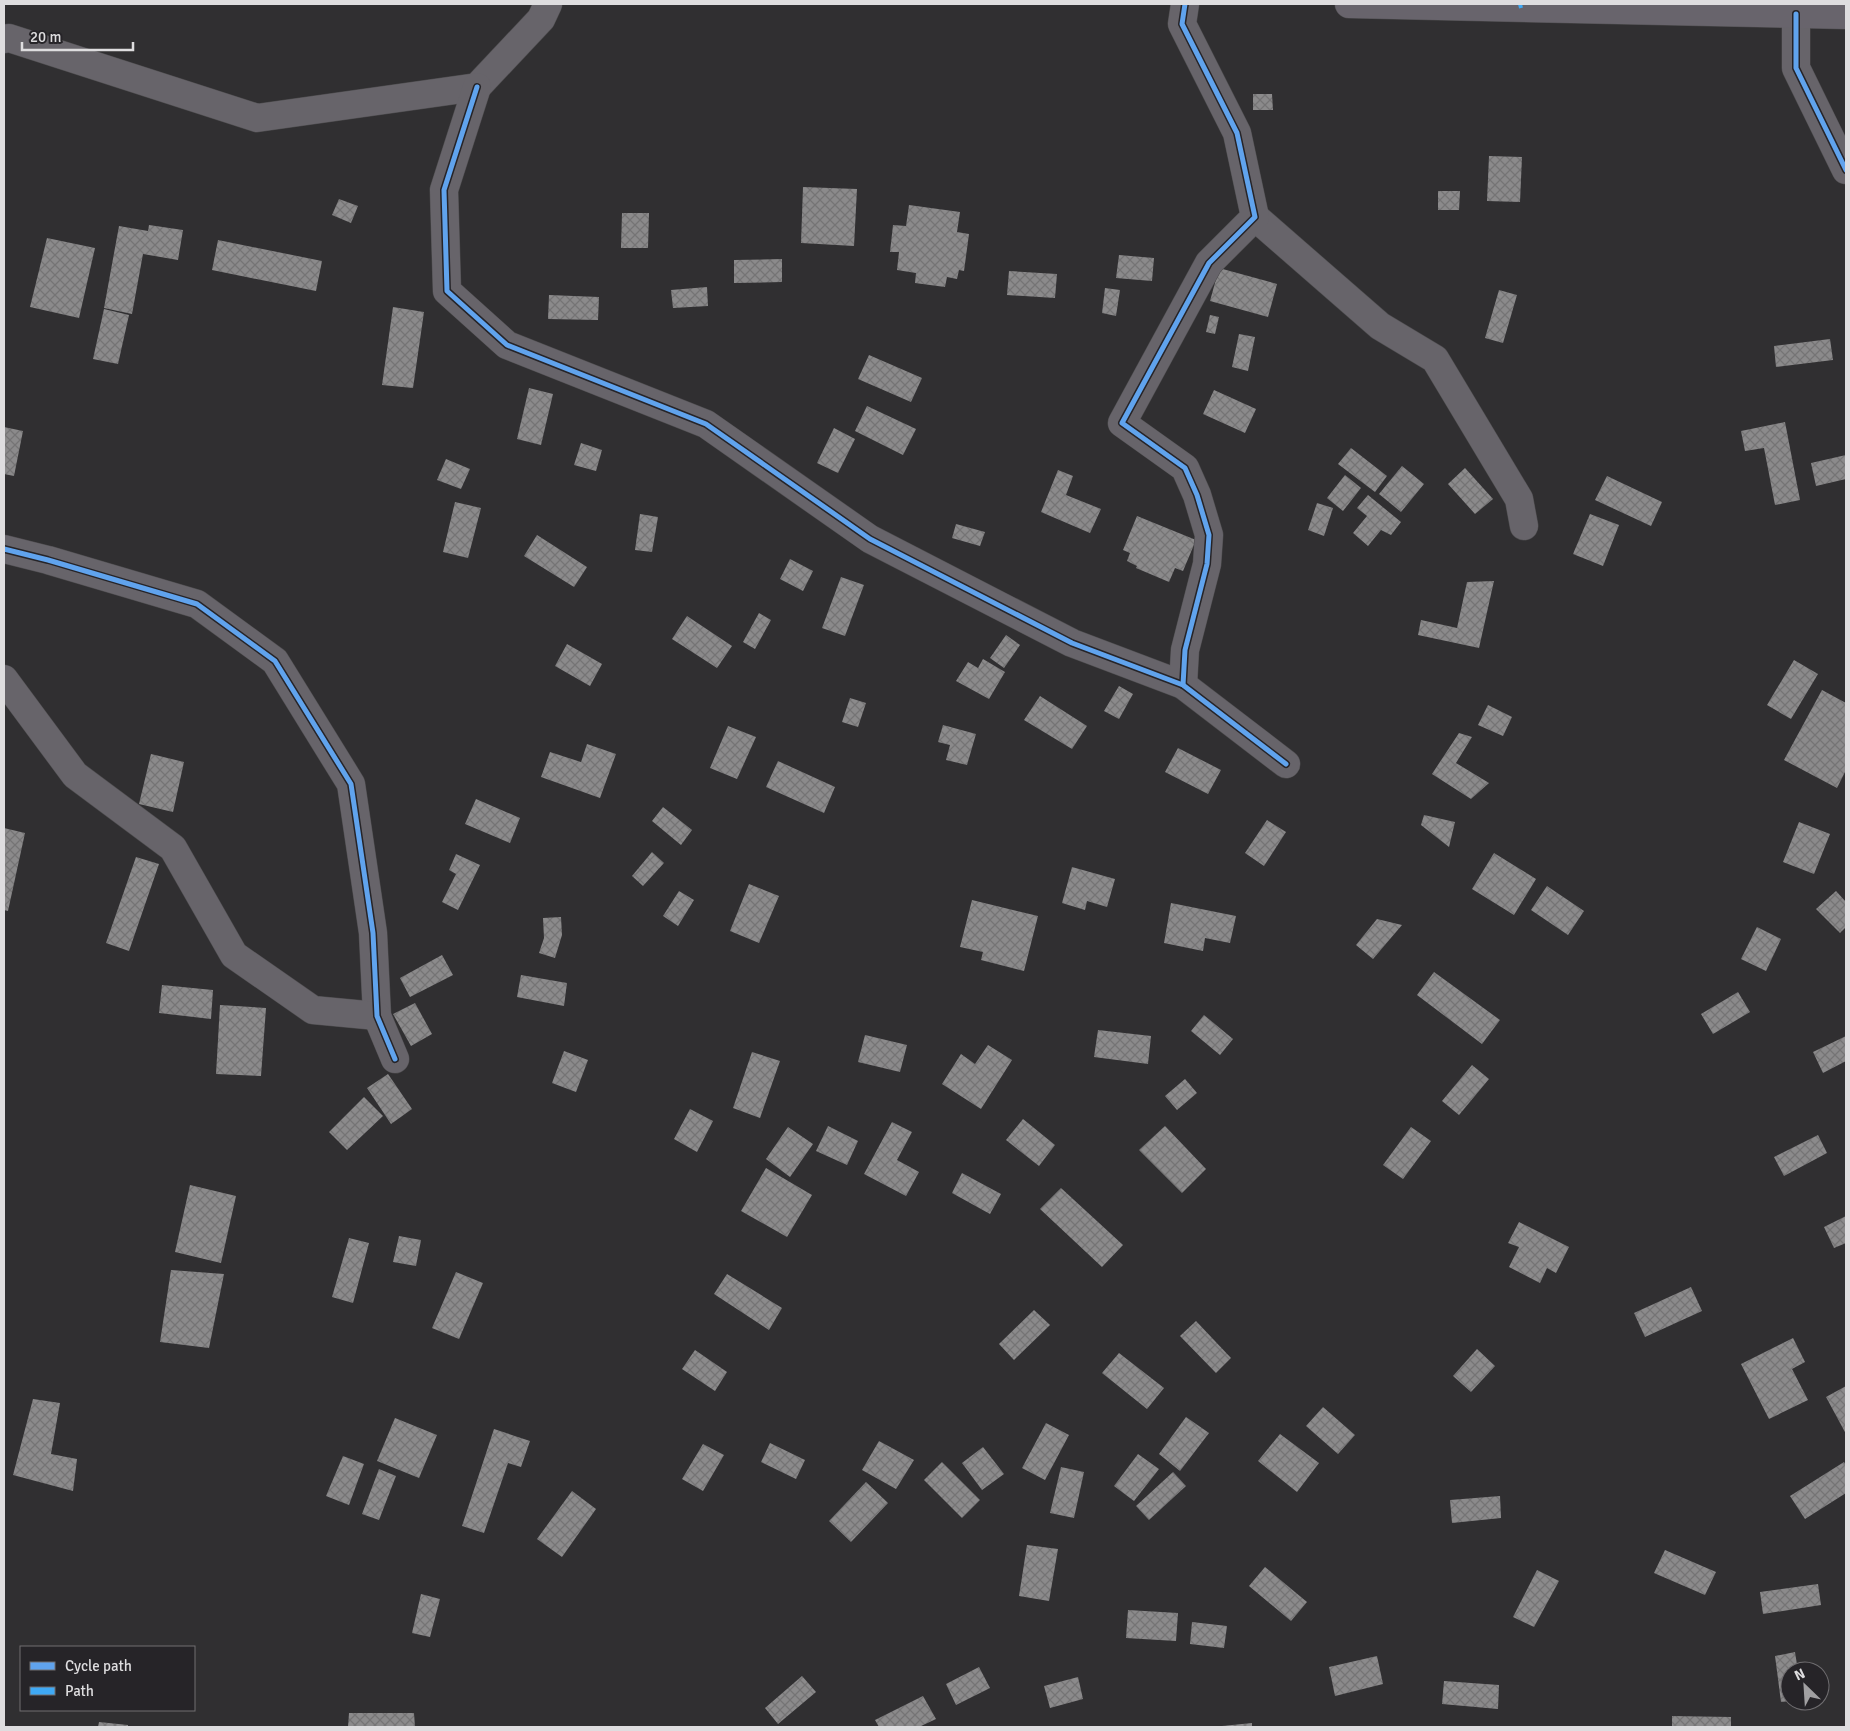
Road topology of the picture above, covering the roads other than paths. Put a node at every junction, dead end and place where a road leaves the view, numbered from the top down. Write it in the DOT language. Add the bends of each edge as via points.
graph roads {
  1 [pos="548,4"];
  2 [pos="1185,4"];
  3 [pos="1349,4"];
  4 [pos="1796,14"];
  5 [pos="1846,16"];
  6 [pos="4,38"];
  7 [pos="477,87"];
  8 [pos="1846,170"];
  9 [pos="1255,217"];
  10 [pos="1524,526"];
  11 [pos="4,549"];
  12 [pos="4,679"];
  13 [pos="1183,685"];
  14 [pos="1286,764"];
  15 [pos="377,1016"];
  16 [pos="395,1059"];
  1 -- 7 [label="street" via="541,19"];
  2 -- 9 [label="street" via="1182,24 1237,133"];
  3 -- 4 [label="main road"];
  4 -- 5 [label="main road"];
  4 -- 8 [label="street" via="1796,68"];
  6 -- 7 [label="street" via="257,118"];
  7 -- 13 [label="street" via="444,190 447,291 507,345 706,424 870,539 1072,643"];
  9 -- 10 [label="street" via="1380,326 1435,359 1519,499"];
  9 -- 13 [label="street" via="1209,263 1122,423 1185,468 1209,535 1206,564 1185,650"];
  11 -- 15 [label="street" via="197,604 276,661 351,784 373,933"];
  12 -- 15 [label="street" via="75,775 173,848 234,955 313,1010"];
  13 -- 14 [label="street"];
  15 -- 16 [label="street"];
}
